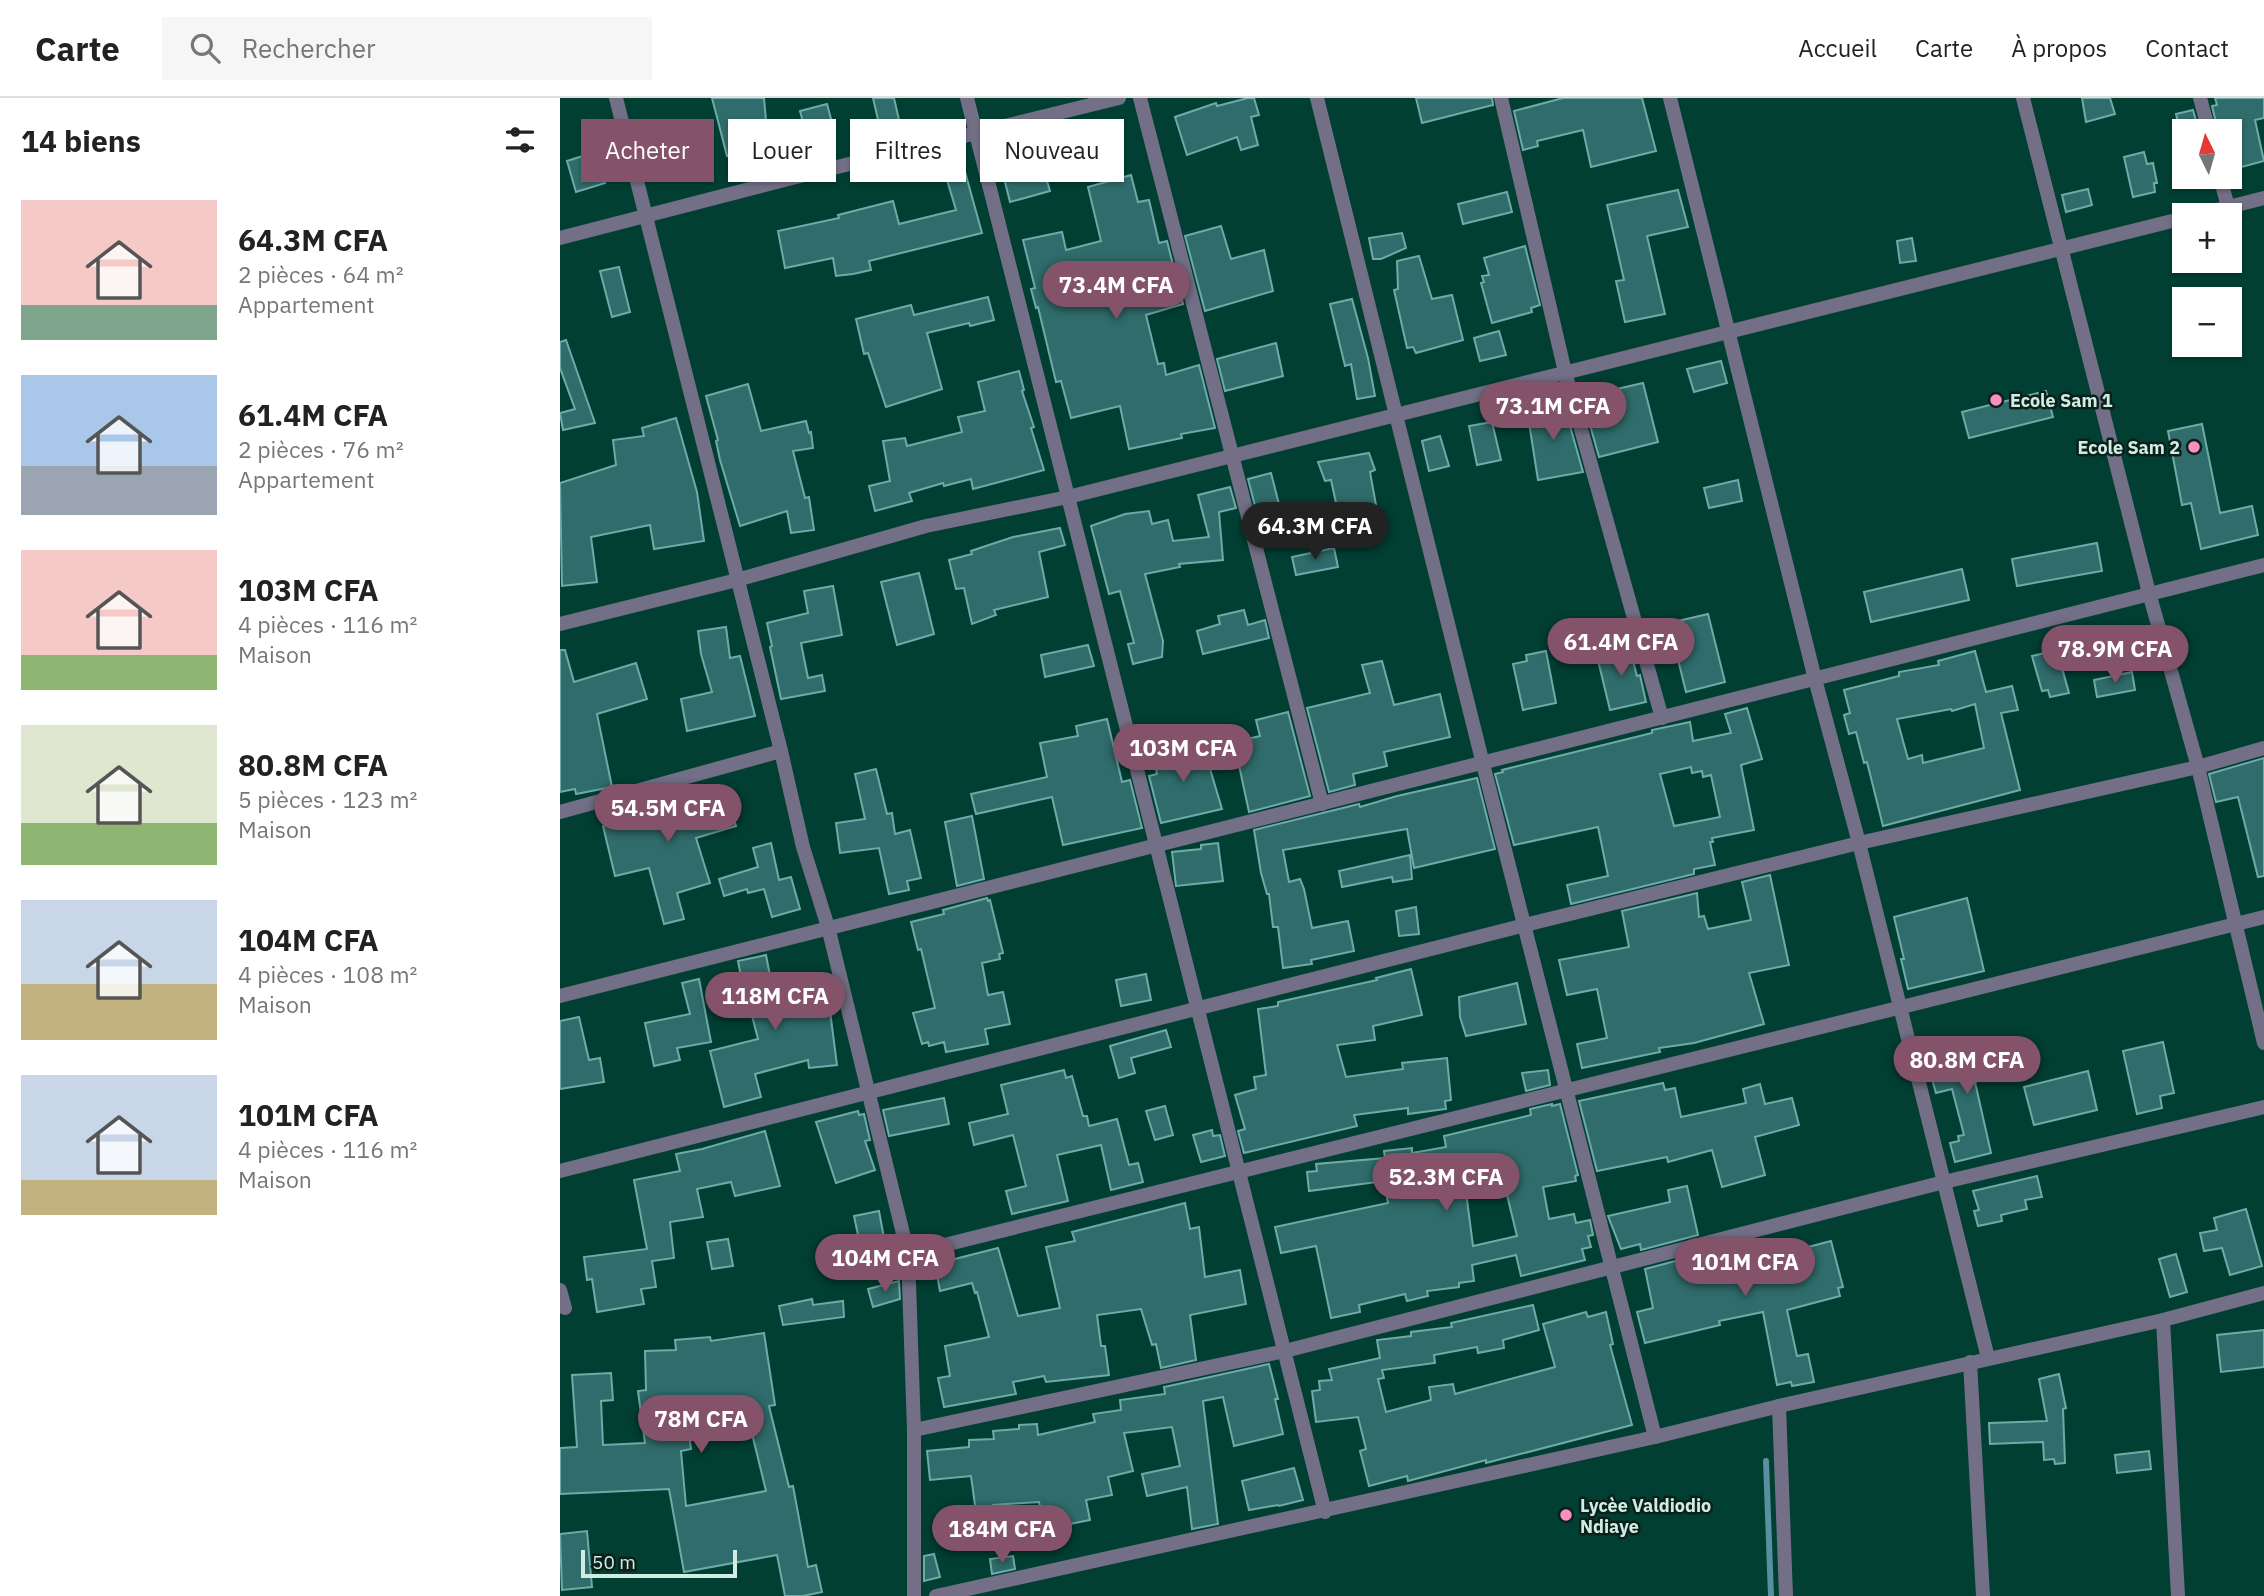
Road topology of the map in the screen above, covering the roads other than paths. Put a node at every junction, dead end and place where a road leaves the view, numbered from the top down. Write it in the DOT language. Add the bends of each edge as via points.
graph roads {
  1 [pos="616,98"];
  2 [pos="967,98"];
  3 [pos="1119,98"];
  4 [pos="1140,98"];
  5 [pos="1317,98"];
  6 [pos="1501,98"];
  7 [pos="1670,98"];
  8 [pos="2023,98"];
  9 [pos="2200,98"];
  10 [pos="2205,119"];
  11 [pos="976,134"];
  12 [pos="2264,198"];
  13 [pos="2242,204"];
  14 [pos="645,217"];
  15 [pos="2172,221"];
  16 [pos="560,238"];
  17 [pos="2061,249"];
  18 [pos="1730,332"];
  19 [pos="1565,372"];
  20 [pos="1396,415"];
  21 [pos="1232,456"];
  22 [pos="1068,497"];
  23 [pos="2264,565"];
  24 [pos="737,580"];
  25 [pos="2149,593"];
  26 [pos="560,624"];
  27 [pos="1815,679"];
  28 [pos="1662,718"];
  29 [pos="2264,748"];
  30 [pos="781,751"];
  31 [pos="1483,764"];
  32 [pos="2198,766"];
  33 [pos="1322,804"];
  34 [pos="560,812"];
  35 [pos="1859,843"];
  36 [pos="1157,846"];
  37 [pos="2264,918"];
  38 [pos="1525,925"];
  39 [pos="2236,925"];
  40 [pos="828,927"];
  41 [pos="560,996"];
  42 [pos="1900,1007"];
  43 [pos="1197,1009"];
  44 [pos="2264,1043"];
  45 [pos="1567,1090"];
  46 [pos="867,1093"];
  47 [pos="2264,1107"];
  48 [pos="560,1171"];
  49 [pos="1239,1172"];
  50 [pos="1944,1182"];
  51 [pos="908,1254"];
  52 [pos="1612,1268"];
  53 [pos="560,1290"];
  54 [pos="2264,1293"];
  55 [pos="565,1308"];
  56 [pos="2163,1320"];
  57 [pos="1285,1351"];
  58 [pos="1988,1358"];
  59 [pos="1970,1362"];
  60 [pos="1779,1406"];
  61 [pos="915,1430"];
  62 [pos="1655,1437"];
  63 [pos="1325,1512"];
  64 [pos="914,1596"];
  65 [pos="936,1596"];
  66 [pos="1786,1596"];
  67 [pos="1983,1596"];
  68 [pos="2178,1596"];
  1 -- 14 [label="street"];
  2 -- 11 [label="street"];
  3 -- 11 [label="street"];
  4 -- 21 [label="street"];
  5 -- 20 [label="street"];
  6 -- 19 [label="street"];
  7 -- 18 [label="street"];
  8 -- 17 [label="street"];
  9 -- 10 [label="street"];
  11 -- 14 [label="street"];
  11 -- 22 [label="street"];
  12 -- 13 [label="street"];
  14 -- 16 [label="street"];
  14 -- 24 [label="street"];
  15 -- 17 [label="street"];
  17 -- 18 [label="street"];
  17 -- 25 [label="street"];
  18 -- 19 [label="street"];
  18 -- 27 [label="street"];
  19 -- 20 [label="street"];
  19 -- 28 [label="street"];
  20 -- 21 [label="street"];
  20 -- 31 [label="street"];
  21 -- 22 [label="street"];
  21 -- 33 [label="street"];
  22 -- 24 [label="street" via="926,526"];
  22 -- 36 [label="street"];
  23 -- 25 [label="street"];
  24 -- 26 [label="street"];
  24 -- 30 [label="street"];
  25 -- 27 [label="street"];
  25 -- 32 [label="street"];
  27 -- 28 [label="street"];
  27 -- 35 [label="street"];
  28 -- 31 [label="street"];
  29 -- 32 [label="street"];
  30 -- 34 [label="street"];
  30 -- 40 [label="street" via="803,847"];
  31 -- 33 [label="street"];
  31 -- 38 [label="street"];
  32 -- 35 [label="street"];
  32 -- 39 [label="street"];
  33 -- 36 [label="street"];
  35 -- 38 [label="street"];
  35 -- 42 [label="street"];
  36 -- 40 [label="street"];
  36 -- 43 [label="street"];
  37 -- 39 [label="street"];
  38 -- 43 [label="street"];
  38 -- 45 [label="street"];
  39 -- 42 [label="street"];
  39 -- 44 [label="street"];
  40 -- 41 [label="street"];
  40 -- 46 [label="street"];
  42 -- 45 [label="street"];
  42 -- 50 [label="street"];
  43 -- 46 [label="street"];
  43 -- 49 [label="street"];
  45 -- 49 [label="street"];
  45 -- 52 [label="street"];
  46 -- 48 [label="street"];
  46 -- 51 [label="street"];
  47 -- 50 [label="street"];
  49 -- 51 [label="street"];
  49 -- 57 [label="street"];
  50 -- 52 [label="street"];
  50 -- 58 [label="street"];
  51 -- 61 [label="street"];
  52 -- 57 [label="street"];
  52 -- 62 [label="street"];
  53 -- 55 [label="street"];
  54 -- 56 [label="street"];
  56 -- 58 [label="street"];
  56 -- 68 [label="street"];
  57 -- 61 [label="street"];
  57 -- 63 [label="street"];
  58 -- 59 [label="street"];
  59 -- 60 [label="street"];
  59 -- 67 [label="street"];
  60 -- 62 [label="street"];
  60 -- 66 [label="street"];
  61 -- 64 [label="street"];
  62 -- 63 [label="street"];
  63 -- 65 [label="street"];
}
